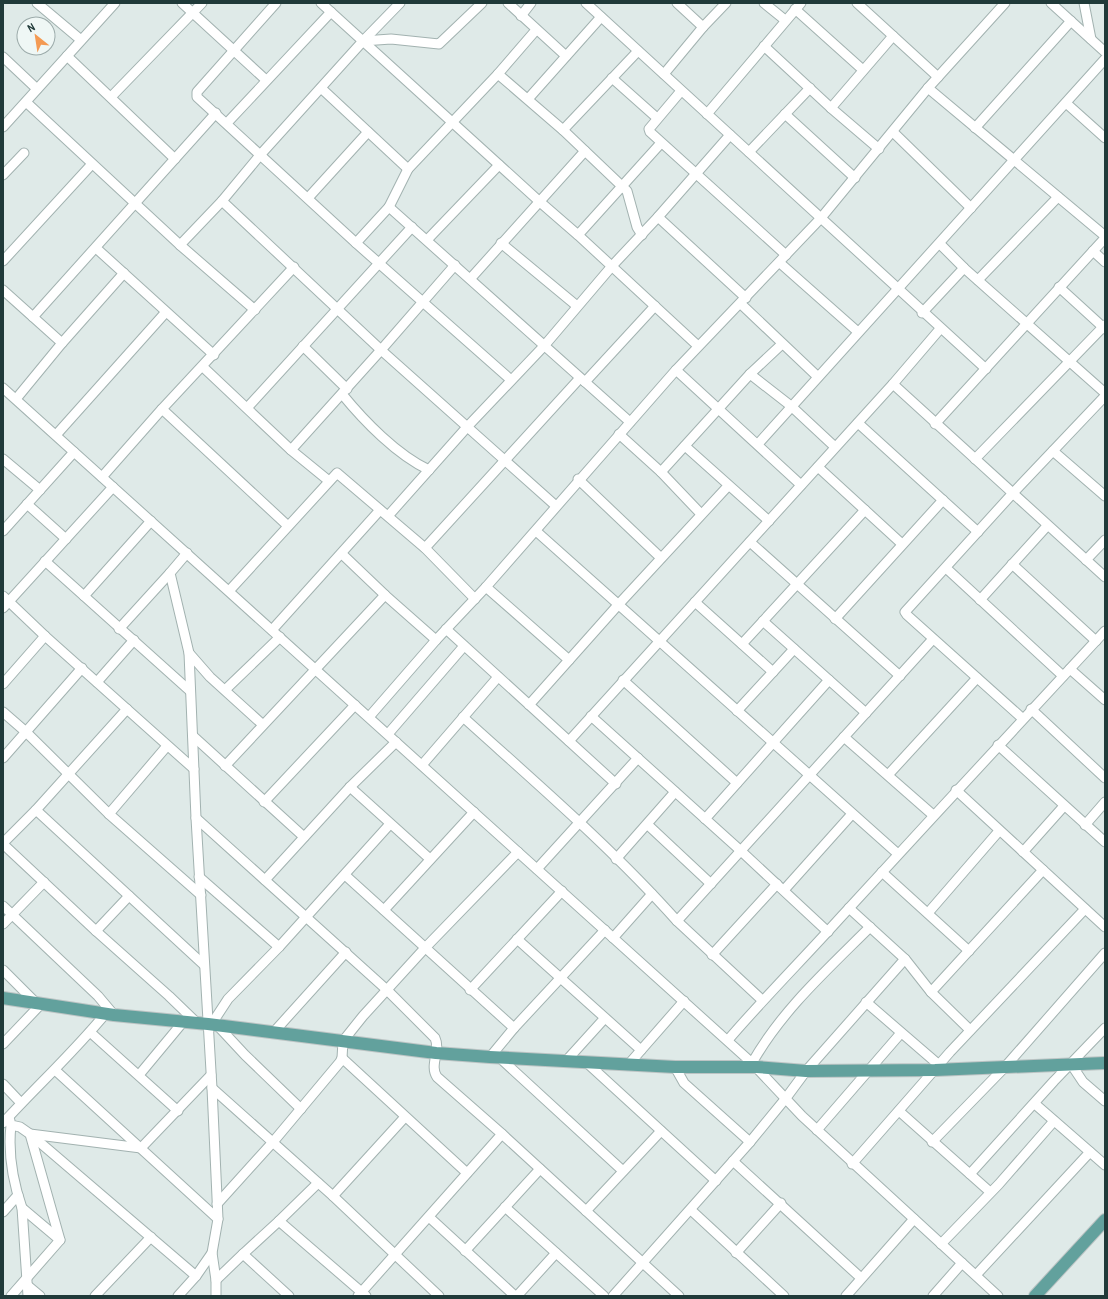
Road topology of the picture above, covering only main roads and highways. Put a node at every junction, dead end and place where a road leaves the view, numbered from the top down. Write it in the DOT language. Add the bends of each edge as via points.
graph roads {
  1 [pos="3,998"];
  2 [pos="1105,1063"];
  3 [pos="1105,1220"];
  4 [pos="1035,1296"];
  1 -- 2 [label="main road" via="110,1014 495,1058 675,1067 755,1065 806,1071 937,1067 1005,1068"];
  3 -- 4 [label="main road"];
}
